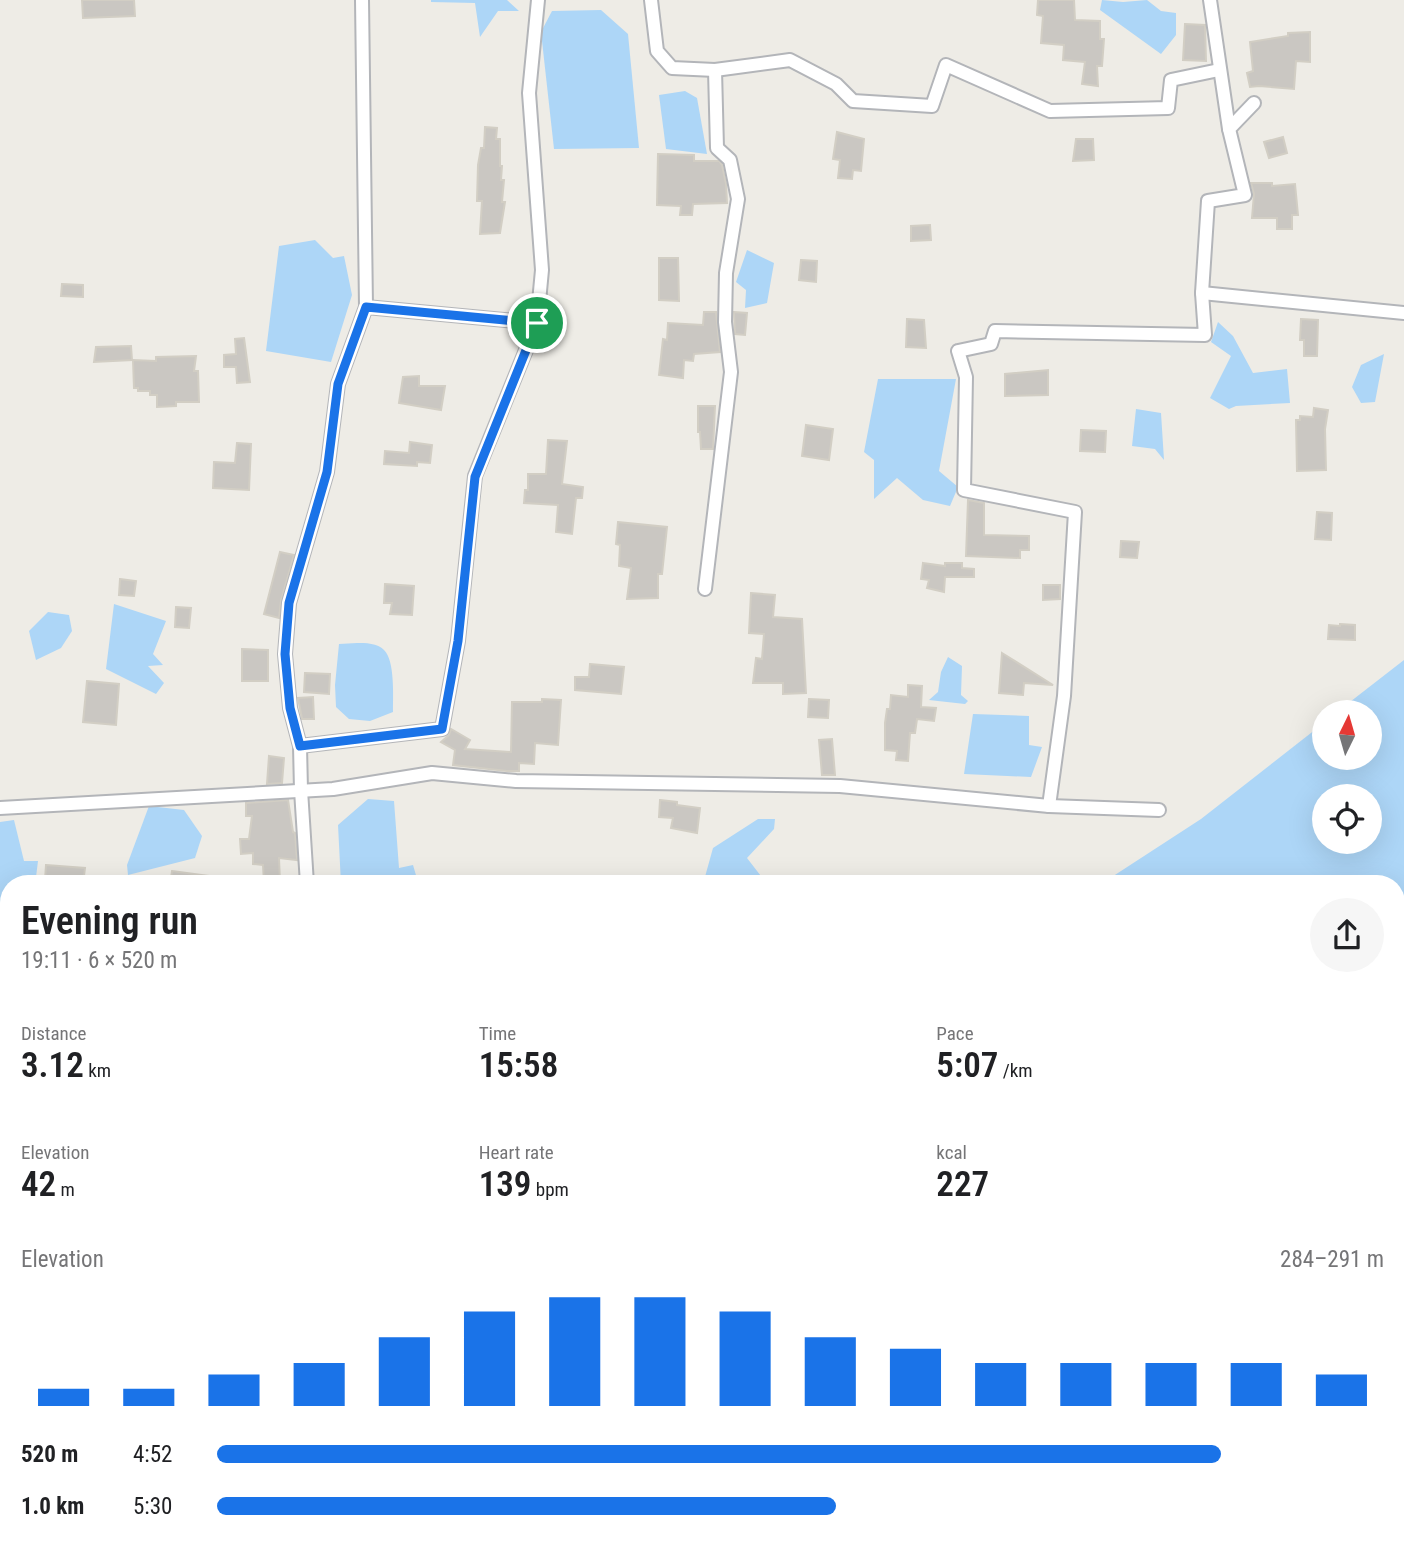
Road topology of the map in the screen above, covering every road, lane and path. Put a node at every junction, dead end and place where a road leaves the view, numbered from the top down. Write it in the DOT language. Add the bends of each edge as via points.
graph roads {
  1 [pos="362,0"];
  2 [pos="538,0"];
  3 [pos="650,0"];
  4 [pos="1210,0"];
  5 [pos="715,70"];
  6 [pos="1219,70"];
  7 [pos="1254,103"];
  8 [pos="1229,129"];
  9 [pos="1202,293"];
  10 [pos="366,307"];
  11 [pos="1404,313"];
  12 [pos="537,323"];
  13 [pos="705,589"];
  14 [pos="300,746"];
  15 [pos="301,790"];
  16 [pos="1048,806"];
  17 [pos="0,808"];
  18 [pos="1159,810"];
  19 [pos="306,875"];
  1 -- 10 [label="street"];
  2 -- 12 [label="street" via="529,93 542,270"];
  3 -- 5 [label="street" via="657,51 672,68"];
  4 -- 6 [label="street"];
  5 -- 6 [label="street" via="790,60 836,84 853,101 932,106 946,65 1050,111 1168,108 1171,80"];
  5 -- 13 [label="street" via="717,148 730,160 738,199 726,285 731,372"];
  6 -- 8 [label="street"];
  7 -- 8 [label="street"];
  8 -- 9 [label="street" via="1245,195 1208,201"];
  9 -- 11 [label="street"];
  9 -- 16 [label="street" via="1205,335 995,331 991,344 958,351 965,377 964,490 1075,512 1064,696"];
  10 -- 12 [label="street"];
  10 -- 14 [label="street" via="338,384 327,472 289,603 285,654 290,708"];
  12 -- 14 [label="street" via="475,477 458,641 442,729"];
  14 -- 15 [label="street"];
  15 -- 16 [label="street" via="432,774 516,781 840,786"];
  15 -- 17 [label="street"];
  15 -- 19 [label="street"];
  16 -- 18 [label="street"];
}
